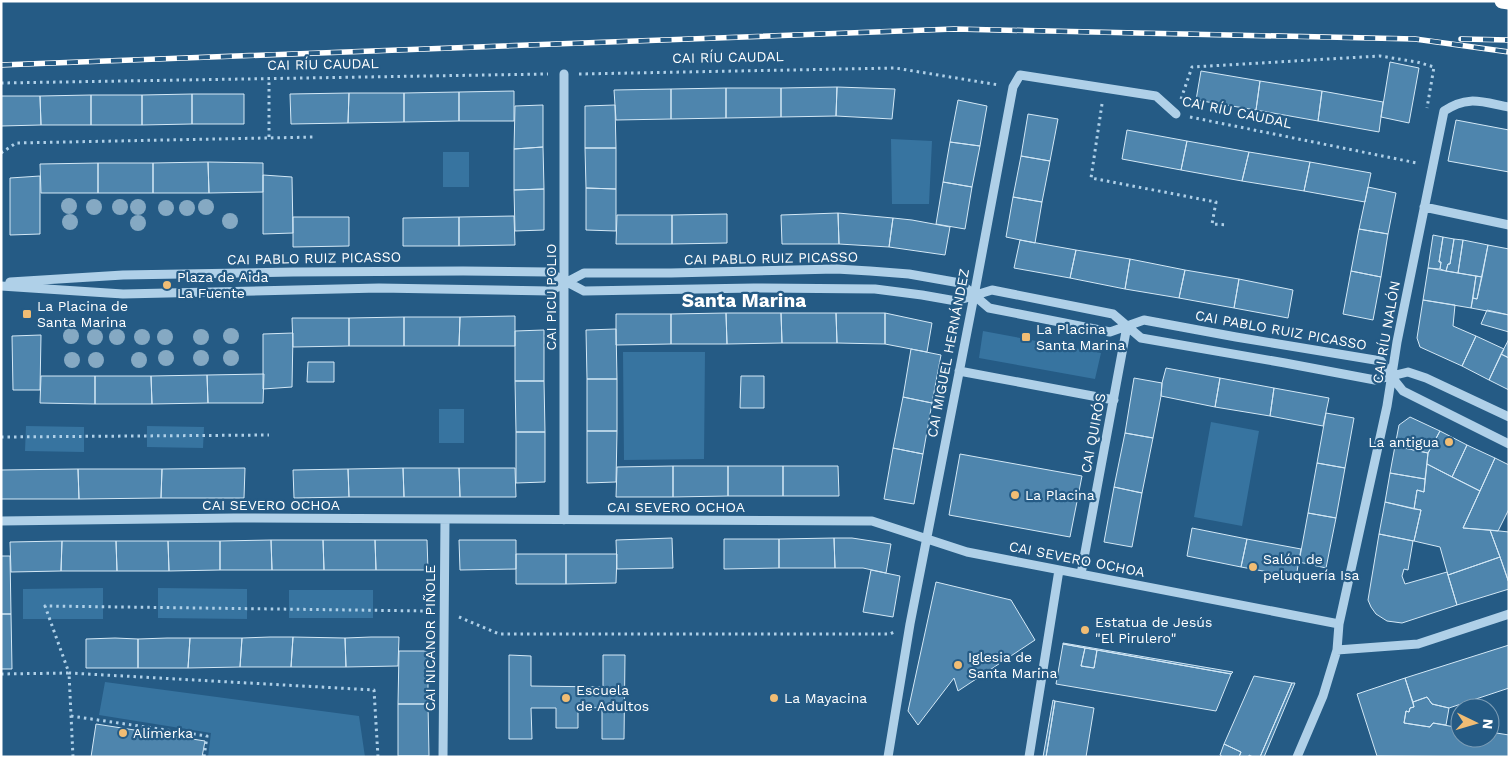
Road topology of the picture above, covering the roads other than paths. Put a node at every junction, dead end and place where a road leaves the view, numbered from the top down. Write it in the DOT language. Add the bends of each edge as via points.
graph roads {
  1 [pos="1502,1"];
  2 [pos="1509,2"];
  3 [pos="564,74"];
  4 [pos="1013,87"];
  5 [pos="1509,107"];
  6 [pos="1176,114"];
  7 [pos="1424,207"];
  8 [pos="1509,225"];
  9 [pos="565,282"];
  10 [pos="1,284"];
  11 [pos="974,296"];
  12 [pos="1127,326"];
  13 [pos="959,371"];
  14 [pos="1391,376"];
  15 [pos="1114,400"];
  16 [pos="1509,418"];
  17 [pos="1509,444"];
  18 [pos="445,519"];
  19 [pos="564,520"];
  20 [pos="1,521"];
  21 [pos="926,540"];
  22 [pos="1059,570"];
  23 [pos="1081,574"];
  24 [pos="1509,614"];
  25 [pos="1339,624"];
  26 [pos="1337,650"];
  27 [pos="443,757"];
  28 [pos="888,757"];
  29 [pos="1029,757"];
  30 [pos="1297,757"];
  1 -- 2 [label="highway"];
  3 -- 9 [label="street, CAI PICU POLIO"];
  4 -- 6 [label="street, CAI RÍU CAUDAL" via="1020,75 1156,96"];
  4 -- 11 [label="street, CAI MIGUEL HERNÁNDEZ"];
  5 -- 7 [label="street, CAI RÍU NALÓN" via="1471,100 1452,105 1444,111"];
  7 -- 8 [label="street"];
  7 -- 14 [label="street, CAI RÍU NALÓN"];
  9 -- 10 [label="street, CAI PABLO RUIZ PICASSO" via="550,291 373,288 123,294"];
  9 -- 10 [label="street, CAI PABLO RUIZ PICASSO" via="548,272 367,271 123,275"];
  9 -- 11 [label="street, CAI PABLO RUIZ PICASSO" via="584,291 875,289 956,302"];
  9 -- 11 [label="street, CAI PABLO RUIZ PICASSO" via="584,273 844,270 909,274 960,283"];
  9 -- 19 [label="street, CAI PICU POLIO"];
  11 -- 12 [label="street, CAI PABLO RUIZ PICASSO" via="990,308 1110,332"];
  11 -- 12 [label="street, CAI PABLO RUIZ PICASSO" via="992,290 1113,314"];
  11 -- 13 [label="street, CAI MIGUEL HERNÁNDEZ"];
  12 -- 14 [label="street, CAI PABLO RUIZ PICASSO" via="1141,338 1375,380"];
  12 -- 14 [label="street, CAI PABLO RUIZ PICASSO" via="1144,320 1381,361"];
  12 -- 15 [label="street, CAI QUIRÓS"];
  13 -- 15 [label="street"];
  13 -- 21 [label="street, CAI MIGUEL HERNÁNDEZ"];
  14 -- 16 [label="street" via="1408,372 1426,378"];
  14 -- 17 [label="street" via="1403,391"];
  14 -- 25 [label="street, CAI RÍU NALÓN"];
  15 -- 23 [label="street, CAI QUIRÓS"];
  18 -- 19 [label="street, CAI SEVERO OCHOA"];
  18 -- 20 [label="street, CAI SEVERO OCHOA"];
  18 -- 27 [label="street, CAI NICANOR PIÑOLE"];
  19 -- 21 [label="street, CAI SEVERO OCHOA" via="872,521"];
  21 -- 22 [label="street, CAI SEVERO OCHOA" via="967,552"];
  21 -- 28 [label="street, CAI MIGUEL HERNÁNDEZ"];
  22 -- 23 [label="street, CAI SEVERO OCHOA"];
  22 -- 29 [label="street"];
  23 -- 25 [label="street, CAI SEVERO OCHOA"];
  24 -- 26 [label="street" via="1418,644"];
  25 -- 26 [label="street, CAI RÍU NALÓN"];
  26 -- 30 [label="street, CAI RÍU NALÓN" via="1323,696"];
}
